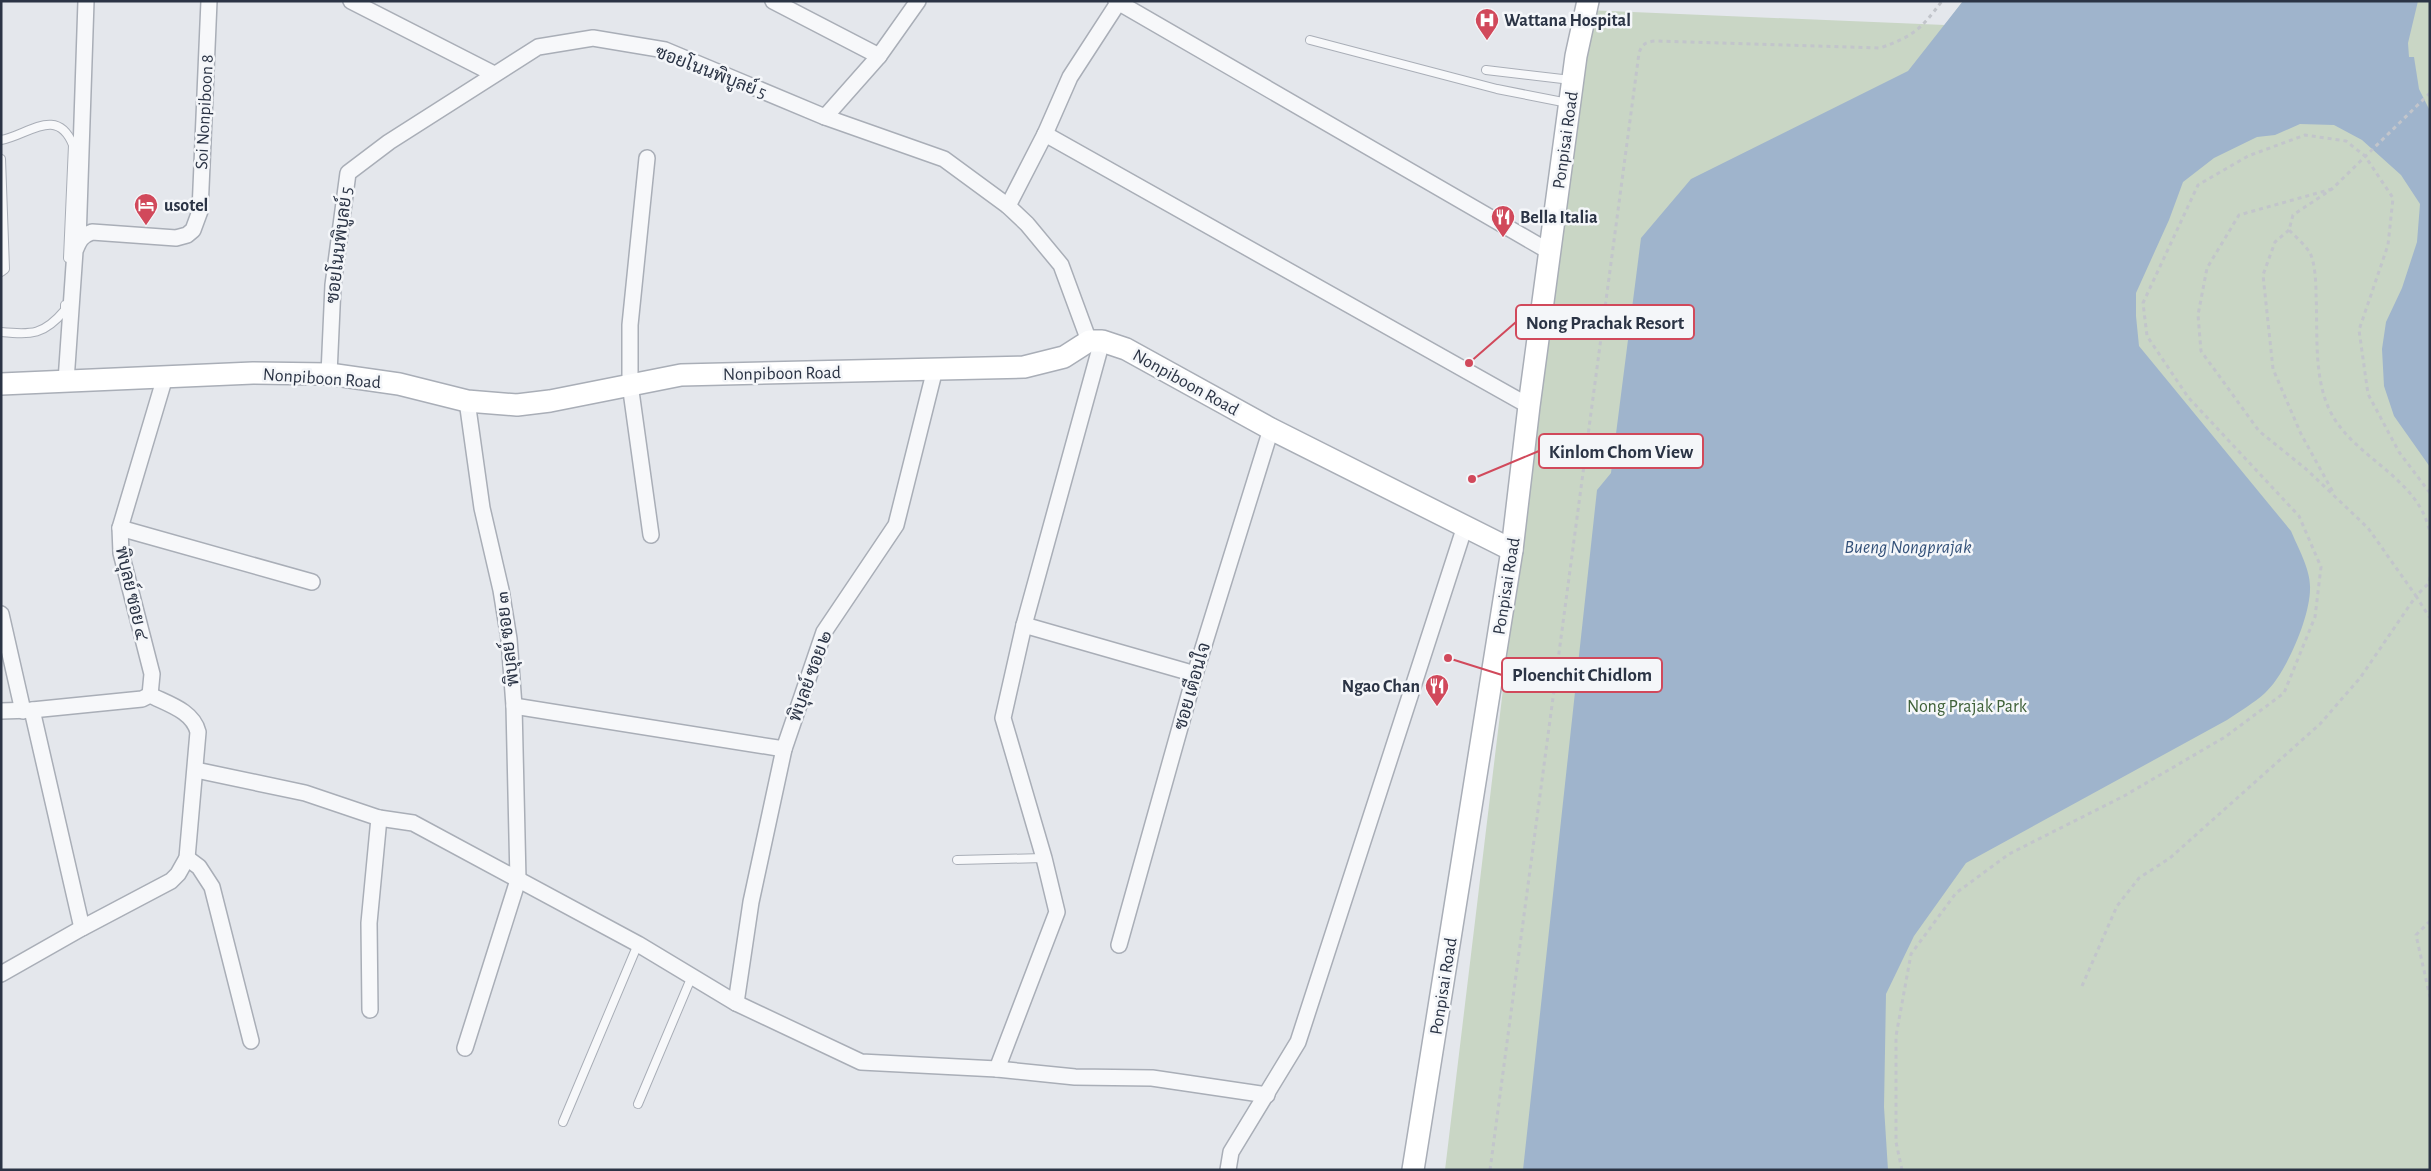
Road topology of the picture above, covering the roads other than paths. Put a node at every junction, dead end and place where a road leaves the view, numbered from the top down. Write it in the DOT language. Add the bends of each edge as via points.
graph roads {
  1 [pos="86,1"];
  2 [pos="209,1"];
  3 [pos="351,1"];
  4 [pos="774,1"];
  5 [pos="918,1"];
  6 [pos="1588,1"];
  7 [pos="1117,2"];
  8 [pos="1310,40"];
  9 [pos="879,56"];
  10 [pos="1486,70"];
  11 [pos="494,74"];
  12 [pos="1572,80"];
  13 [pos="1569,104"];
  14 [pos="825,117"];
  15 [pos="1045,134"];
  16 [pos="1,140"];
  17 [pos="1,158"];
  18 [pos="646,158"];
  19 [pos="1008,206"];
  20 [pos="78,241"];
  21 [pos="1550,252"];
  22 [pos="1,272"];
  23 [pos="1,332"];
  24 [pos="1096,341"];
  25 [pos="935,369"];
  26 [pos="328,374"];
  27 [pos="165,377"];
  28 [pos="66,381"];
  29 [pos="1,384"];
  30 [pos="630,384"];
  31 [pos="467,401"];
  32 [pos="1529,406"];
  33 [pos="1271,429"];
  34 [pos="1465,526"];
  35 [pos="120,528"];
  36 [pos="651,535"];
  37 [pos="1512,550"];
  38 [pos="312,582"];
  39 [pos="1,614"];
  40 [pos="1024,625"];
  41 [pos="1195,674"];
  42 [pos="150,695"];
  43 [pos="514,706"];
  44 [pos="28,710"];
  45 [pos="1,711"];
  46 [pos="784,749"];
  47 [pos="196,770"];
  48 [pos="379,818"];
  49 [pos="187,858"];
  50 [pos="1044,858"];
  51 [pos="957,860"];
  52 [pos="518,880"];
  53 [pos="82,928"];
  54 [pos="638,944"];
  55 [pos="1119,945"];
  56 [pos="1,974"];
  57 [pos="692,976"];
  58 [pos="736,1003"];
  59 [pos="370,1010"];
  60 [pos="250,1041"];
  61 [pos="465,1048"];
  62 [pos="997,1069"];
  63 [pos="1267,1095"];
  64 [pos="638,1104"];
  65 [pos="563,1122"];
  66 [pos="1228,1170"];
  67 [pos="1413,1170"];
  1 -- 20 [label="street"];
  2 -- 20 [label="street, Soi Nonpiboon 8" via="200,211 193,230 176,238 92,232"];
  3 -- 11 [label="street"];
  4 -- 9 [label="street"];
  5 -- 9 [label="street"];
  6 -- 12 [label="street, Ponpisai Road"];
  7 -- 15 [label="street" via="1070,77"];
  7 -- 21 [label="street"];
  8 -- 13 [label="lane" via="1497,89"];
  9 -- 14 [label="street"];
  10 -- 12 [label="lane"];
  11 -- 14 [label="street, ซอยโนนพิบูลย์ 5" via="538,47 593,38 665,50"];
  11 -- 26 [label="street, ซอยโนนพิบูลย์ 5" via="389,142 348,173 333,285"];
  12 -- 13 [label="street, Ponpisai Road"];
  13 -- 21 [label="street, Ponpisai Road"];
  14 -- 19 [label="street, ซอยโนนพิบูลย์ 5" via="944,159"];
  15 -- 19 [label="street"];
  15 -- 32 [label="street"];
  16 -- 23 [label="lane" via="41,125 59,126 69,134 73,145 65,310 45,330 34,334"];
  17 -- 22 [label="lane" via="6,269"];
  18 -- 30 [label="street" via="633,273"];
  19 -- 24 [label="street, ซอยโนนพิบูลย์ 5" via="1061,265"];
  20 -- 28 [label="street"];
  21 -- 32 [label="street, Ponpisai Road"];
  24 -- 25 [label="street, Nonpiboon Road" via="1064,357 1024,367"];
  24 -- 33 [label="street, Nonpiboon Road" via="1126,349"];
  24 -- 40 [label="street"];
  25 -- 30 [label="street, Nonpiboon Road" via="681,375"];
  25 -- 46 [label="street, พิบุลย์ ซอย ๒" via="896,525 824,632"];
  26 -- 27 [label="street, Nonpiboon Road"];
  26 -- 31 [label="street, Nonpiboon Road" via="399,384"];
  27 -- 28 [label="street, Nonpiboon Road"];
  27 -- 35 [label="street, พิบุลย์ ซอย ๔"];
  28 -- 29 [label="street, Nonpiboon Road"];
  30 -- 31 [label="street, Nonpiboon Road" via="517,405"];
  30 -- 36 [label="street"];
  31 -- 43 [label="street, พิบุลย์ ซอย ๓" via="482,508 509,639"];
  32 -- 37 [label="street, Ponpisai Road"];
  33 -- 34 [label="street, Nonpiboon Road"];
  33 -- 41 [label="street, ซอย เตือนใจ"];
  34 -- 37 [label="street, Nonpiboon Road"];
  34 -- 63 [label="street" via="1298,1042"];
  35 -- 38 [label="street"];
  35 -- 42 [label="street, พิบุลย์ ซอย ๔" via="121,553 152,674"];
  37 -- 67 [label="street, Ponpisai Road"];
  39 -- 44 [label="street"];
  40 -- 41 [label="street"];
  40 -- 50 [label="street" via="1003,718"];
  41 -- 55 [label="street, ซอย เตือนใจ"];
  42 -- 44 [label="street" via="142,699"];
  42 -- 47 [label="street" via="196,722"];
  43 -- 46 [label="street"];
  43 -- 52 [label="street, พิบุลย์ ซอย ๓"];
  44 -- 45 [label="street"];
  44 -- 53 [label="street"];
  46 -- 58 [label="street, พิบุลย์ ซอย ๒" via="751,902"];
  47 -- 48 [label="street" via="305,793"];
  47 -- 49 [label="street"];
  48 -- 52 [label="street" via="413,822"];
  48 -- 59 [label="street" via="369,923"];
  49 -- 53 [label="street" via="171,881"];
  49 -- 60 [label="street" via="199,867 212,887"];
  50 -- 51 [label="lane"];
  50 -- 62 [label="street" via="1057,912"];
  52 -- 54 [label="street"];
  52 -- 61 [label="street, พิบุลย์ ซอย ๓"];
  53 -- 56 [label="street"];
  54 -- 57 [label="street"];
  54 -- 65 [label="lane"];
  57 -- 58 [label="street"];
  57 -- 64 [label="lane"];
  58 -- 62 [label="street" via="860,1062"];
  62 -- 63 [label="street" via="1075,1077 1152,1078"];
  63 -- 66 [label="street" via="1231,1152"];
}
